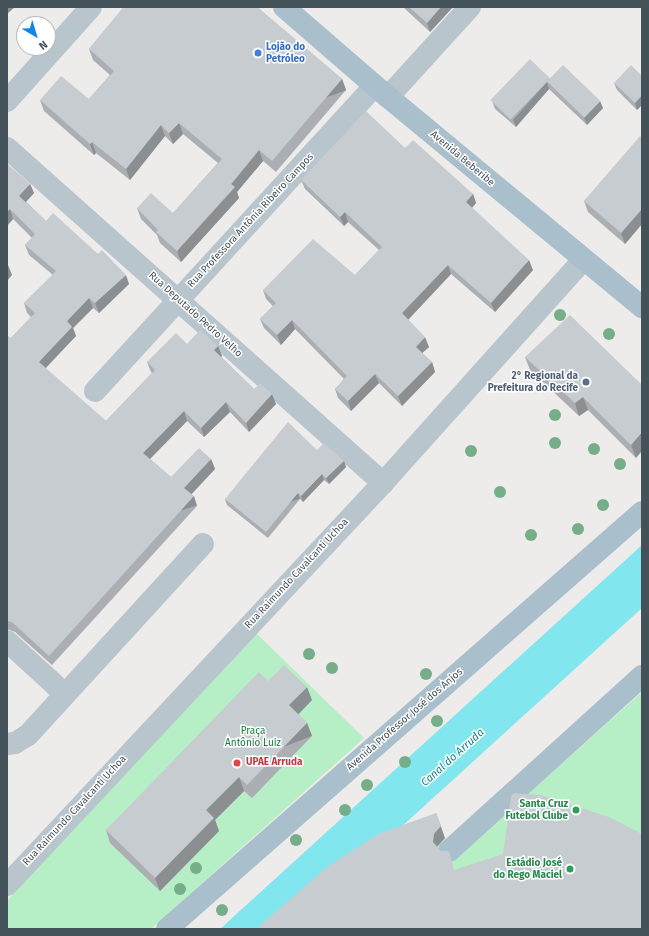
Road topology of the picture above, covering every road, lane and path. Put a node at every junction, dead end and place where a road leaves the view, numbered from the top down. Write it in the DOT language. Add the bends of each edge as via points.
graph roads {
  1 [pos="91,7"];
  2 [pos="284,7"];
  3 [pos="470,7"];
  4 [pos="381,92"];
  5 [pos="7,101"];
  6 [pos="7,148"];
  7 [pos="583,260"];
  8 [pos="178,300"];
  9 [pos="642,307"];
  10 [pos="95,391"];
  11 [pos="383,483"];
  12 [pos="642,512"];
  13 [pos="203,544"];
  14 [pos="7,641"];
  15 [pos="642,676"];
  16 [pos="65,694"];
  17 [pos="7,744"];
  18 [pos="449,851"];
  19 [pos="7,885"];
  20 [pos="167,929"];
  1 -- 5 [label="street"];
  2 -- 4 [label="main road, Avenida Beberibe"];
  3 -- 4 [label="street, Rua Professora Antônia Ribeiro Campos"];
  4 -- 7 [label="main road, Avenida Beberibe"];
  4 -- 8 [label="street, Rua Professora Antônia Ribeiro Campos"];
  6 -- 8 [label="street, Rua Deputado Pedro Velho"];
  7 -- 9 [label="main road, Avenida Beberibe"];
  7 -- 11 [label="street, Rua Raimundo Cavalcanti Uchoa"];
  8 -- 10 [label="street, Rua Professora Antônia Ribeiro Campos"];
  8 -- 11 [label="street, Rua Deputado Pedro Velho"];
  11 -- 19 [label="street, Rua Raimundo Cavalcanti Uchoa"];
  12 -- 20 [label="main road, Avenida Professor José dos Anjos"];
  13 -- 16 [label="street"];
  14 -- 16 [label="street"];
  15 -- 18 [label="main road"];
  16 -- 17 [label="street" via="28,735 15,743"];
}
